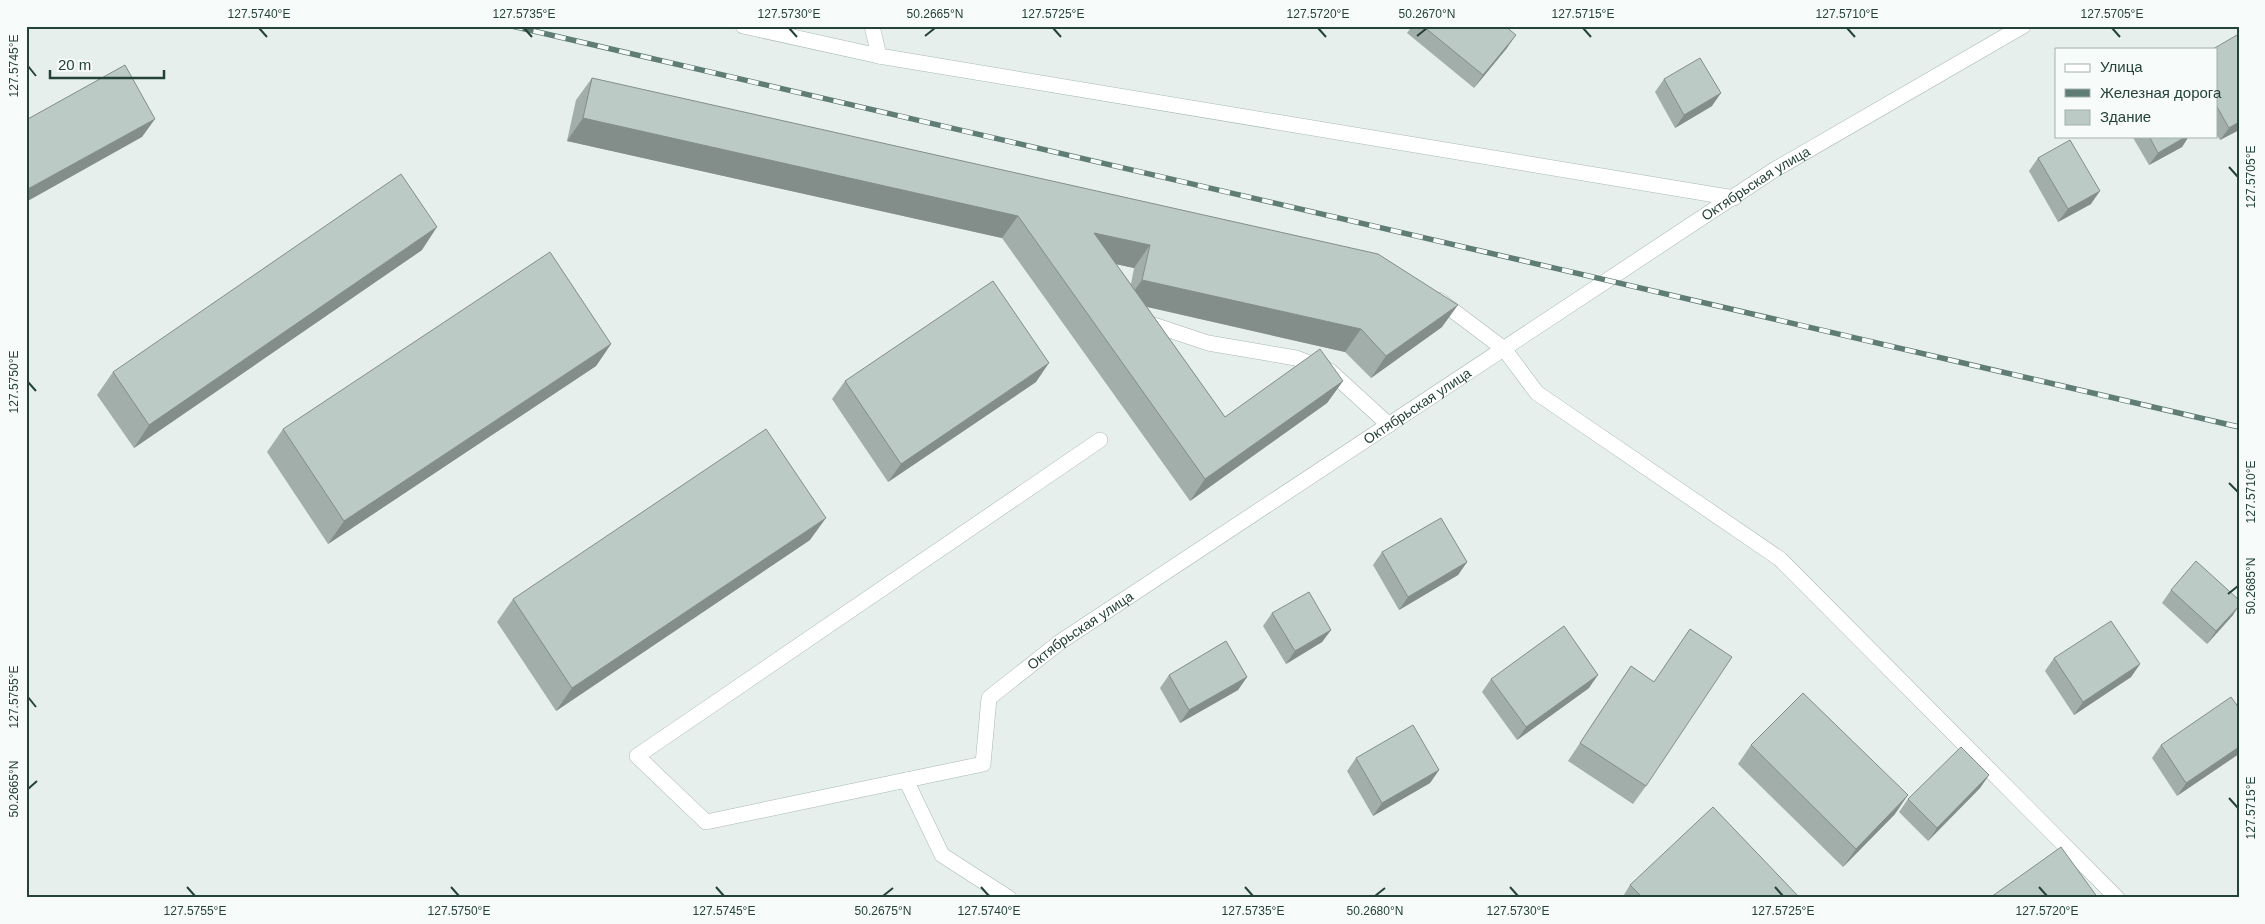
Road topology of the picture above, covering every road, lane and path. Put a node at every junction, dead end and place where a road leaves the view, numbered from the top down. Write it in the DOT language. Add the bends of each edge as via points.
graph roads {
  1 [pos="743,26"];
  2 [pos="872,26"];
  3 [pos="2023,26"];
  4 [pos="878,56"];
  5 [pos="1734,198"];
  6 [pos="1430,293"];
  7 [pos="1151,324"];
  8 [pos="1504,349"];
  9 [pos="1389,425"];
  10 [pos="1100,440"];
  11 [pos="906,780"];
  12 [pos="1010,898"];
  13 [pos="2117,898"];
  1 -- 4 [label="street"];
  2 -- 4 [label="street"];
  3 -- 5 [label="street, Октябрьская улица" via="1774,170"];
  4 -- 5 [label="street"];
  5 -- 8 [label="street, Октябрьская улица"];
  6 -- 8 [label="street"];
  7 -- 9 [label="street" via="1208,343 1296,358 1330,371"];
  8 -- 9 [label="street, Октябрьская улица"];
  8 -- 13 [label="street" via="1537,393 1780,559"];
  9 -- 11 [label="street, Октябрьская улица" via="1060,642 989,698 984,764"];
  10 -- 11 [label="street, Октябрьская улица" via="637,756 706,822"];
  11 -- 12 [label="street" via="942,855"];
}
